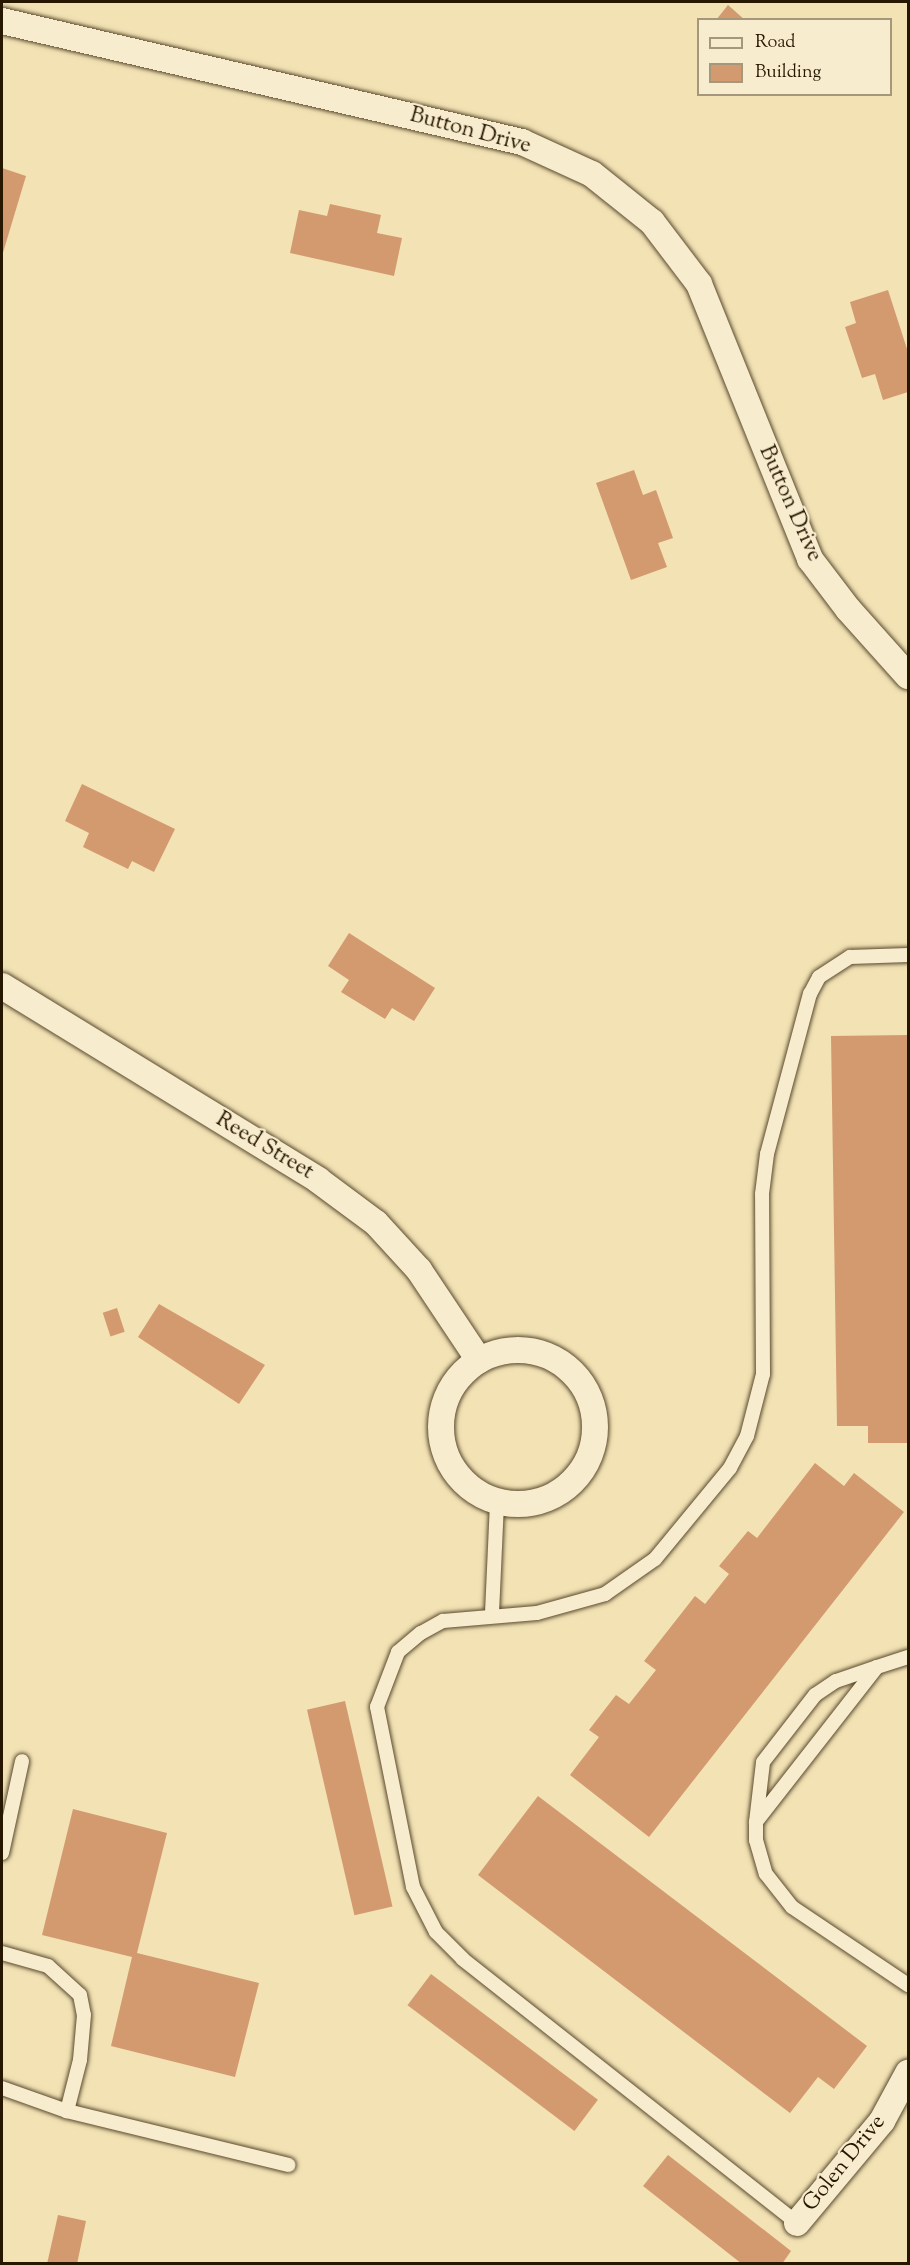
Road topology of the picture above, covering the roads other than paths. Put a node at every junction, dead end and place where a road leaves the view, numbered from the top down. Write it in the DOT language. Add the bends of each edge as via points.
graph roads {
  1 [pos="2,21"];
  2 [pos="909,676"];
  3 [pos="909,955"];
  4 [pos="2,987"];
  5 [pos="479,1360"];
  6 [pos="497,1501"];
  7 [pos="492,1613"];
  8 [pos="909,1657"];
  9 [pos="877,1667"];
  10 [pos="22,1761"];
  11 [pos="756,1822"];
  12 [pos="2,1852"];
  13 [pos="2,1953"];
  14 [pos="909,1984"];
  15 [pos="909,2073"];
  16 [pos="2,2088"];
  17 [pos="67,2111"];
  18 [pos="288,2165"];
  19 [pos="797,2223"];
  1 -- 2 [label="street, Button Drive" via="522,142 592,174 652,222 699,284 810,559 848,609"];
  3 -- 7 [label="lane" via="850,957 819,977 810,994 765,1174 763,1374 747,1436 730,1468 655,1559 605,1594 537,1613"];
  4 -- 5 [label="street, Reed Street" via="318,1180 376,1223 418,1270"];
  5 -- 6 [label="street" via="465,1371 445,1401 442,1436 460,1477"];
  5 -- 6 [label="street" via="520,1350 560,1362 584,1386 595,1417 592,1451 575,1480 547,1499"];
  6 -- 7 [label="lane"];
  7 -- 19 [label="lane" via="443,1621 421,1633 398,1652 377,1707 413,1887 423,1913 463,1959"];
  8 -- 9 [label="lane"];
  9 -- 11 [label="lane"];
  9 -- 11 [label="lane" via="836,1681 815,1695 763,1762"];
  10 -- 12 [label="lane"];
  11 -- 14 [label="lane" via="758,1858 792,1906"];
  13 -- 17 [label="lane" via="48,1966 80,1995 84,2015 80,2060"];
  15 -- 19 [label="street, Golen Drive" via="882,2121"];
  16 -- 17 [label="lane"];
  17 -- 18 [label="lane"];
}
